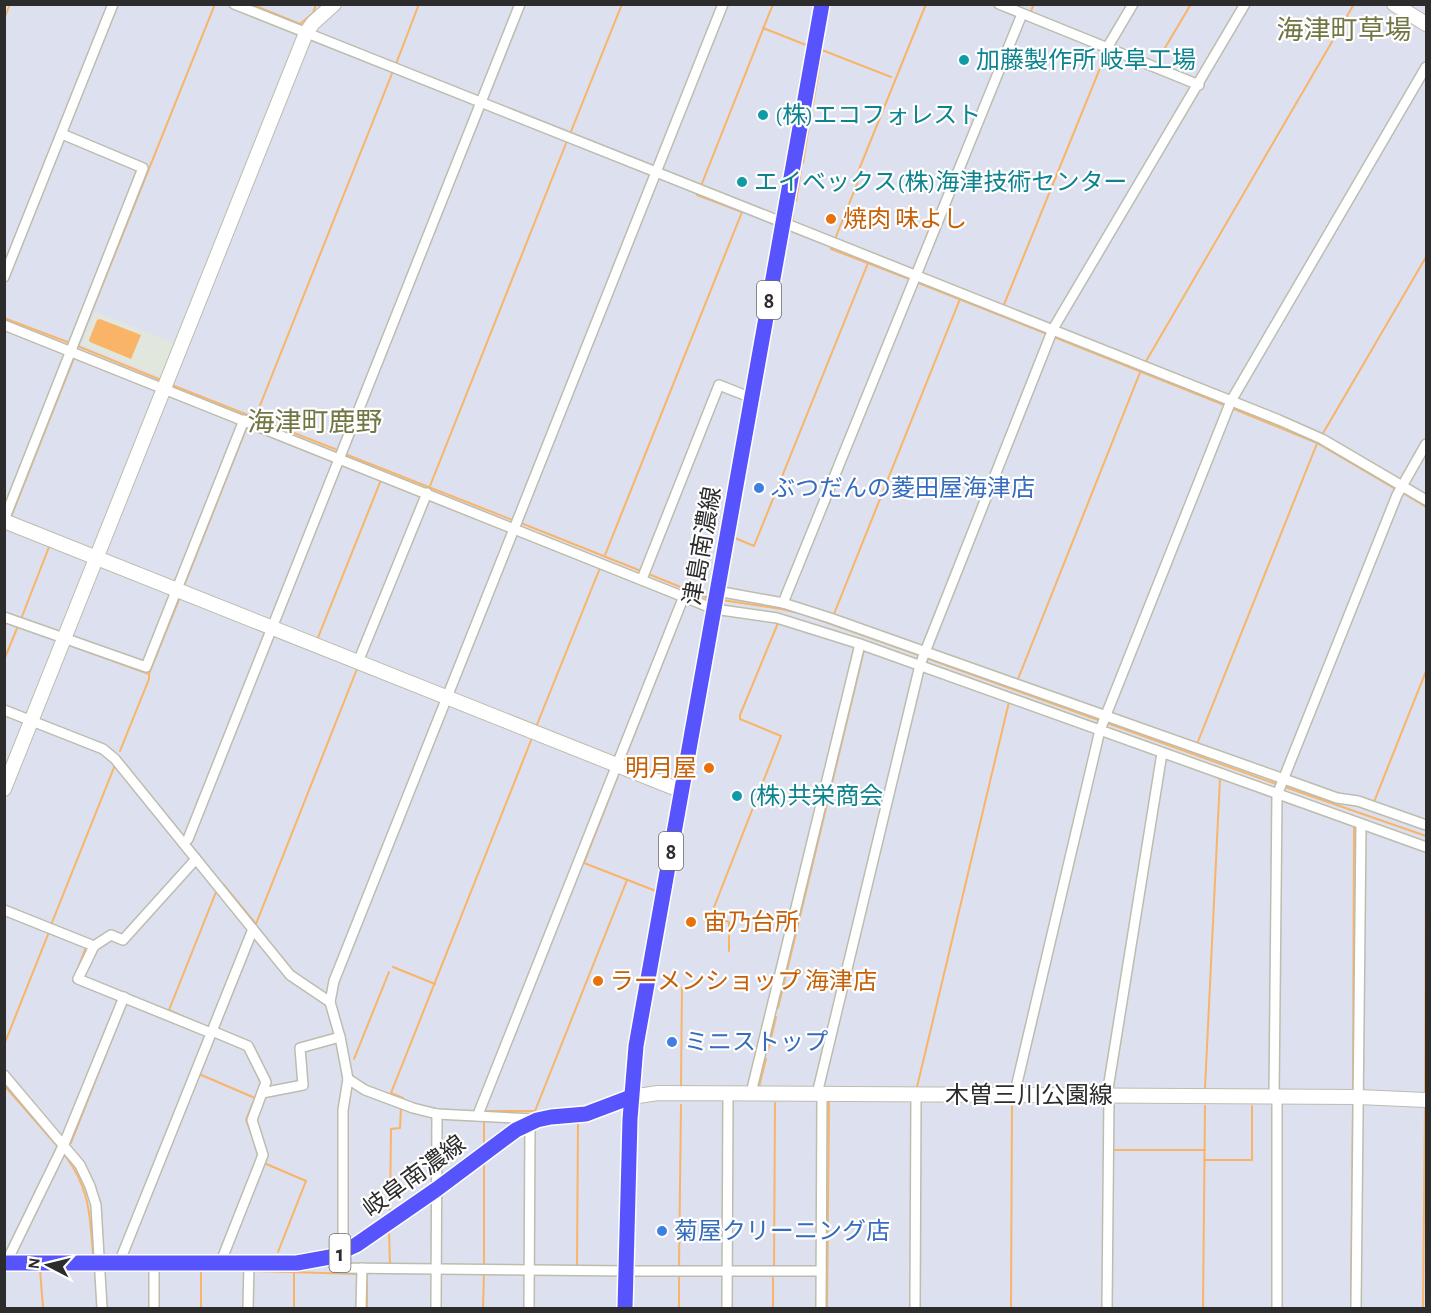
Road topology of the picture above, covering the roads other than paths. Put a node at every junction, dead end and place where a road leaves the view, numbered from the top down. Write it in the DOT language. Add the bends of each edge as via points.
graph roads {
  1 [pos="113,4"];
  2 [pos="334,4"];
  3 [pos="520,4"];
  4 [pos="723,4"];
  5 [pos="822,4"];
  6 [pos="999,4"];
  7 [pos="1132,4"];
  8 [pos="1245,4"];
  9 [pos="1394,4"];
  10 [pos="240,6"];
  11 [pos="1022,14"];
  12 [pos="1426,24"];
  13 [pos="306,33"];
  14 [pos="1107,48"];
  15 [pos="1426,67"];
  16 [pos="1198,85"];
  17 [pos="481,103"];
  18 [pos="62,134"];
  19 [pos="656,173"];
  20 [pos="783,222"];
  21 [pos="915,275"];
  22 [pos="4,277"];
  23 [pos="4,325"];
  24 [pos="1053,329"];
  25 [pos="73,347"];
  26 [pos="166,385"];
  27 [pos="752,398"];
  28 [pos="1231,401"];
  29 [pos="248,421"];
  30 [pos="1426,444"];
  31 [pos="340,454"];
  32 [pos="1402,486"];
  33 [pos="427,493"];
  34 [pos="1426,500"];
  35 [pos="5,524"];
  36 [pos="516,524"];
  37 [pos="97,558"];
  38 [pos="644,574"];
  39 [pos="180,591"];
  40 [pos="684,596"];
  41 [pos="716,600"];
  42 [pos="783,603"];
  43 [pos="4,617"];
  44 [pos="272,628"];
  45 [pos="63,641"];
  46 [pos="860,644"];
  47 [pos="925,652"];
  48 [pos="358,662"];
  49 [pos="920,664"];
  50 [pos="447,698"];
  51 [pos="4,710"];
  52 [pos="1105,717"];
  53 [pos="32,721"];
  54 [pos="1101,729"];
  55 [pos="1162,753"];
  56 [pos="616,765"];
  57 [pos="1283,780"];
  58 [pos="4,789"];
  59 [pos="682,791"];
  60 [pos="1278,793"];
  61 [pos="1361,824"];
  62 [pos="1426,825"];
  63 [pos="183,843"];
  64 [pos="1426,847"];
  65 [pos="196,860"];
  66 [pos="4,910"];
  67 [pos="253,929"];
  68 [pos="94,946"];
  69 [pos="124,997"];
  70 [pos="330,1002"];
  71 [pos="212,1032"];
  72 [pos="340,1037"];
  73 [pos="4,1075"];
  74 [pos="348,1079"];
  75 [pos="262,1093"];
  76 [pos="728,1093"];
  77 [pos="751,1093"];
  78 [pos="820,1094"];
  79 [pos="916,1095"];
  80 [pos="1108,1095"];
  81 [pos="1014,1096"];
  82 [pos="631,1097"];
  83 [pos="1276,1097"];
  84 [pos="1358,1097"];
  85 [pos="1426,1100"];
  86 [pos="437,1114"];
  87 [pos="479,1116"];
  88 [pos="533,1121"];
  89 [pos="64,1144"];
  90 [pos="437,1189"];
  91 [pos="337,1254"];
  92 [pos="5,1263"];
  93 [pos="100,1263"];
  94 [pos="119,1263"];
  95 [pos="154,1263"];
  96 [pos="220,1264"];
  97 [pos="249,1264"];
  98 [pos="362,1268"];
  99 [pos="437,1268"];
  100 [pos="529,1270"];
  101 [pos="821,1271"];
  102 [pos="626,1272"];
  103 [pos="727,1272"];
  104 [pos="102,1308"];
  105 [pos="154,1308"];
  106 [pos="248,1308"];
  107 [pos="361,1308"];
  108 [pos="436,1308"];
  109 [pos="529,1308"];
  110 [pos="625,1308"];
  111 [pos="727,1308"];
  112 [pos="821,1308"];
  113 [pos="915,1308"];
  114 [pos="1107,1308"];
  115 [pos="1277,1308"];
  116 [pos="1356,1308"];
  1 -- 18 [label="street"];
  2 -- 13 [label="street"];
  3 -- 17 [label="street"];
  4 -- 19 [label="street"];
  5 -- 20 [label="main road, 津島南濃線 / 8"];
  6 -- 11 [label="street"];
  7 -- 14 [label="street"];
  8 -- 16 [label="street"];
  9 -- 12 [label="street"];
  10 -- 13 [label="street"];
  11 -- 14 [label="street"];
  11 -- 21 [label="street"];
  13 -- 17 [label="street"];
  13 -- 26 [label="street"];
  14 -- 16 [label="street"];
  15 -- 28 [label="street"];
  16 -- 24 [label="street"];
  17 -- 19 [label="street"];
  17 -- 31 [label="street"];
  18 -- 22 [label="street"];
  18 -- 25 [label="street" via="143,168"];
  19 -- 20 [label="street"];
  19 -- 36 [label="street"];
  20 -- 21 [label="street"];
  20 -- 27 [label="main road, 津島南濃線 / 8"];
  21 -- 24 [label="street"];
  21 -- 42 [label="street"];
  23 -- 25 [label="street"];
  24 -- 28 [label="street"];
  24 -- 47 [label="street"];
  25 -- 26 [label="street"];
  25 -- 35 [label="street"];
  26 -- 29 [label="street"];
  26 -- 37 [label="street"];
  27 -- 38 [label="street" via="718,385"];
  27 -- 41 [label="main road, 津島南濃線 / 8"];
  28 -- 32 [label="street" via="1322,439"];
  28 -- 52 [label="street"];
  29 -- 31 [label="street"];
  29 -- 39 [label="street"];
  30 -- 32 [label="street"];
  31 -- 33 [label="street"];
  31 -- 44 [label="street"];
  32 -- 34 [label="street"];
  32 -- 57 [label="street"];
  33 -- 36 [label="street"];
  33 -- 48 [label="street"];
  35 -- 37 [label="street"];
  36 -- 38 [label="street"];
  36 -- 50 [label="street"];
  37 -- 39 [label="street"];
  37 -- 45 [label="street"];
  38 -- 40 [label="street"];
  39 -- 44 [label="street"];
  39 -- 45 [label="street" via="146,667"];
  40 -- 41 [label="street"];
  40 -- 56 [label="street"];
  41 -- 42 [label="street"];
  41 -- 46 [label="street"];
  41 -- 59 [label="main road, 津島南濃線 / 8"];
  42 -- 47 [label="street"];
  43 -- 45 [label="street"];
  44 -- 48 [label="street"];
  44 -- 63 [label="street" via="188,839"];
  45 -- 53 [label="street"];
  46 -- 49 [label="street"];
  46 -- 77 [label="street"];
  47 -- 49 [label="street"];
  47 -- 52 [label="street"];
  48 -- 50 [label="street"];
  49 -- 54 [label="street"];
  49 -- 78 [label="street"];
  50 -- 56 [label="street"];
  50 -- 70 [label="street" via="342,960"];
  51 -- 53 [label="street"];
  52 -- 54 [label="street"];
  52 -- 57 [label="street"];
  53 -- 58 [label="street"];
  53 -- 63 [label="street" via="103,749"];
  54 -- 55 [label="street"];
  54 -- 81 [label="street"];
  55 -- 60 [label="street"];
  55 -- 80 [label="street"];
  56 -- 59 [label="street"];
  56 -- 87 [label="street"];
  57 -- 60 [label="street"];
  57 -- 62 [label="street"];
  59 -- 82 [label="main road, 津島南濃線 / 8" via="636,1046"];
  60 -- 61 [label="street"];
  60 -- 83 [label="street"];
  61 -- 64 [label="street"];
  61 -- 84 [label="street"];
  63 -- 65 [label="street"];
  65 -- 67 [label="street"];
  65 -- 68 [label="street" via="123,940 111,935"];
  66 -- 68 [label="street"];
  67 -- 70 [label="street" via="290,975"];
  67 -- 71 [label="street"];
  68 -- 69 [label="street" via="78,979"];
  69 -- 71 [label="street"];
  69 -- 89 [label="street"];
  70 -- 72 [label="street"];
  71 -- 75 [label="street" via="248,1046 266,1082"];
  71 -- 94 [label="street"];
  72 -- 74 [label="street"];
  72 -- 75 [label="street" via="300,1048 303,1085"];
  73 -- 89 [label="street"];
  74 -- 86 [label="street" via="365,1090"];
  74 -- 91 [label="street" via="343,1110"];
  75 -- 96 [label="street" via="252,1120 263,1155"];
  76 -- 77 [label="street, 木曽三川公園線"];
  76 -- 82 [label="street, 木曽三川公園線" via="653,1093"];
  76 -- 103 [label="street"];
  77 -- 78 [label="street, 木曽三川公園線"];
  78 -- 79 [label="street, 木曽三川公園線"];
  78 -- 101 [label="street"];
  79 -- 81 [label="street, 木曽三川公園線"];
  79 -- 113 [label="street"];
  80 -- 81 [label="street, 木曽三川公園線"];
  80 -- 83 [label="street, 木曽三川公園線"];
  80 -- 114 [label="street"];
  82 -- 88 [label="main road, 岐阜南濃線 / 1" via="586,1114"];
  82 -- 102 [label="main road"];
  83 -- 84 [label="street, 木曽三川公園線"];
  83 -- 115 [label="street"];
  84 -- 85 [label="street, 木曽三川公園線"];
  84 -- 116 [label="street"];
  86 -- 87 [label="street"];
  86 -- 90 [label="street"];
  87 -- 88 [label="street"];
  88 -- 90 [label="main road, 岐阜南濃線 / 1" via="504,1137"];
  88 -- 100 [label="street"];
  89 -- 92 [label="street"];
  89 -- 93 [label="street" via="80,1166 93,1195"];
  90 -- 91 [label="main road, 岐阜南濃線 / 1" via="381,1229"];
  90 -- 99 [label="street"];
  91 -- 97 [label="main road, 岐阜南濃線 / 1" via="297,1263"];
  91 -- 98 [label="street" via="331,1263 336,1267"];
  92 -- 93 [label="main road, 岐阜南濃線 / 1"];
  93 -- 94 [label="main road, 岐阜南濃線 / 1"];
  93 -- 104 [label="street"];
  94 -- 95 [label="main road, 岐阜南濃線 / 1"];
  95 -- 96 [label="main road, 岐阜南濃線 / 1"];
  95 -- 105 [label="street"];
  96 -- 97 [label="main road, 岐阜南濃線 / 1"];
  97 -- 106 [label="street"];
  98 -- 99 [label="street"];
  98 -- 107 [label="street"];
  99 -- 100 [label="street"];
  99 -- 108 [label="street"];
  100 -- 102 [label="street"];
  100 -- 109 [label="street"];
  101 -- 103 [label="street"];
  101 -- 112 [label="street"];
  102 -- 103 [label="street"];
  102 -- 110 [label="main road"];
  103 -- 111 [label="street"];
}
